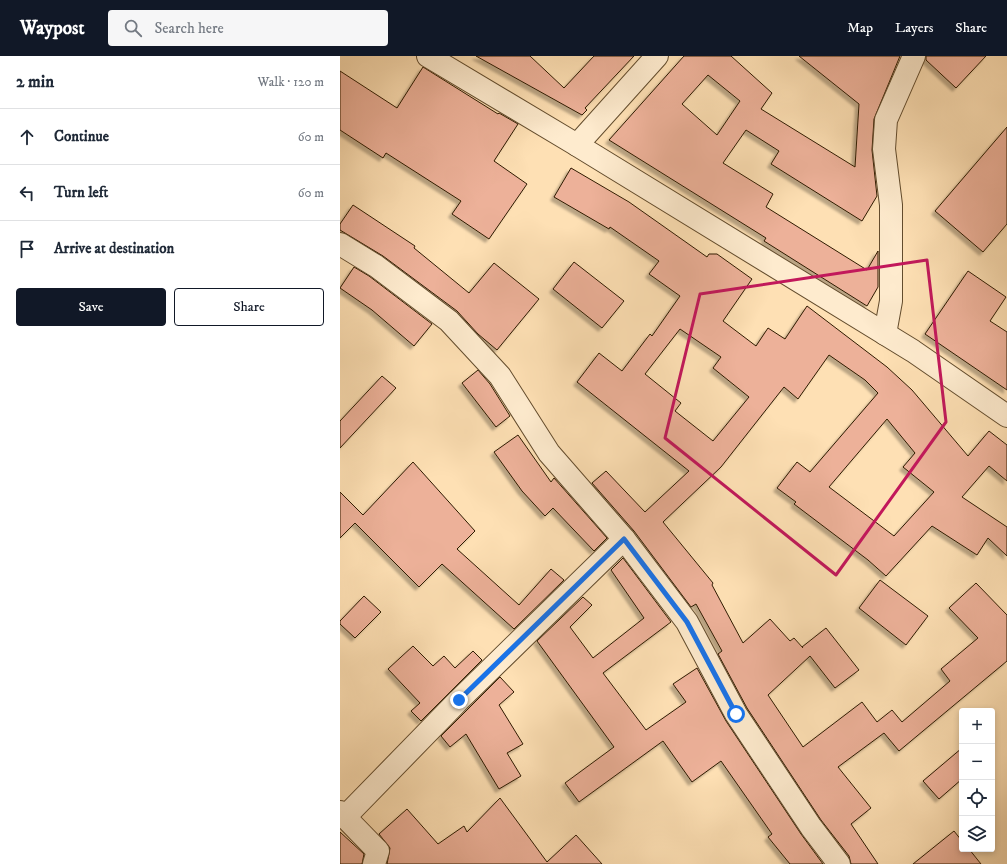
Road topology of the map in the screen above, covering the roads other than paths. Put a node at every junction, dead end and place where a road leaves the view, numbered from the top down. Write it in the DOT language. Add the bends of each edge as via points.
graph roads {
  1 [pos="428,56"];
  2 [pos="657,56"];
  3 [pos="914,56"];
  4 [pos="577,145"];
  5 [pos="340,244"];
  6 [pos="885,334"];
  7 [pos="1007,416"];
  8 [pos="624,539"];
  9 [pos="343,814"];
  10 [pos="374,864"];
  11 [pos="839,864"];
  1 -- 4 [label="street"];
  2 -- 4 [label="street"];
  3 -- 6 [label="street" via="886,120 884,149 891,205 891,301"];
  4 -- 6 [label="street"];
  5 -- 8 [label="street" via="376,266 449,321 500,376 549,453"];
  6 -- 7 [label="street"];
  8 -- 9 [label="street"];
  8 -- 11 [label="street" via="687,622 736,714 811,827"];
  9 -- 10 [label="street" via="378,851"];
}
